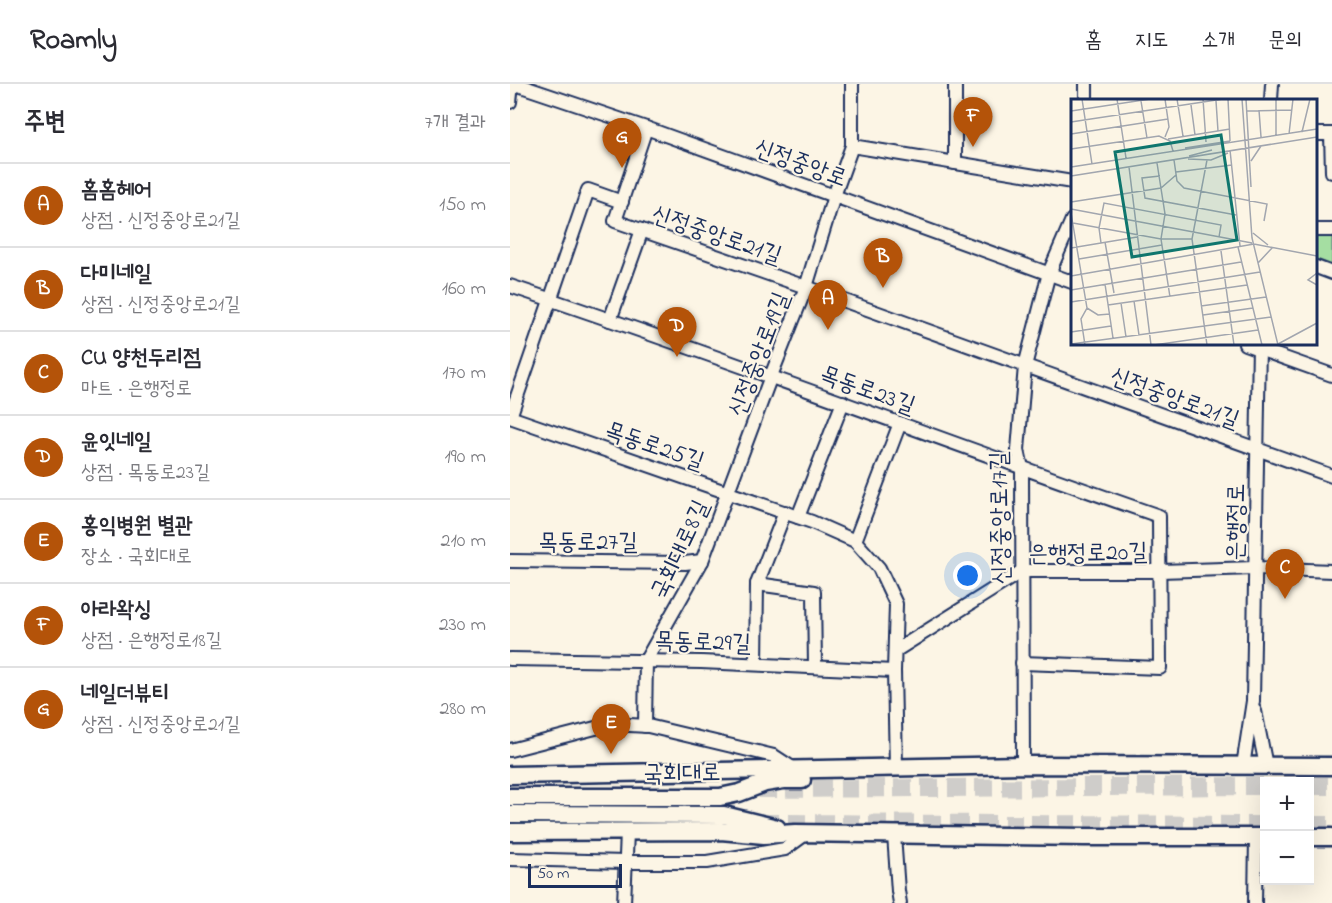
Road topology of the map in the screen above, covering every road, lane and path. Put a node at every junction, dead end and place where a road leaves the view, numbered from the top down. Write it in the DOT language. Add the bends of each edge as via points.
graph roads {
  1 [pos="513,84"];
  2 [pos="852,84"];
  3 [pos="955,84"];
  4 [pos="1272,84"];
  5 [pos="1271,99"];
  6 [pos="510,102"];
  7 [pos="646,128"];
  8 [pos="1332,134"];
  9 [pos="852,146"];
  10 [pos="954,163"];
  11 [pos="1332,172"];
  12 [pos="1071,182"];
  13 [pos="834,196"];
  14 [pos="622,202"];
  15 [pos="1071,222"];
  16 [pos="642,230"];
  17 [pos="1317,267"];
  18 [pos="1049,273"];
  19 [pos="1332,273"];
  20 [pos="1071,282"];
  21 [pos="510,286"];
  22 [pos="806,287"];
  23 [pos="550,299"];
  24 [pos="610,320"];
  25 [pos="1259,346"];
  26 [pos="1025,366"];
  27 [pos="1332,375"];
  28 [pos="771,376"];
  29 [pos="843,402"];
  30 [pos="510,417"];
  31 [pos="900,423"];
  32 [pos="1257,450"];
  33 [pos="1022,468"];
  34 [pos="1332,476"];
  35 [pos="728,493"];
  36 [pos="785,513"];
  37 [pos="798,517"];
  38 [pos="855,541"];
  39 [pos="510,561"];
  40 [pos="702,561"];
  41 [pos="1255,568"];
  42 [pos="1022,571"];
  43 [pos="1160,571"];
  44 [pos="1332,571"];
  45 [pos="756,584"];
  46 [pos="895,651"];
  47 [pos="510,658"];
  48 [pos="646,660"];
  49 [pos="1022,663"];
  50 [pos="756,664"];
  51 [pos="816,667"];
  52 [pos="894,671"];
  53 [pos="1253,701"];
  54 [pos="645,726"];
  55 [pos="510,750"];
  56 [pos="1023,765"];
  57 [pos="1244,766"];
  58 [pos="1266,766"];
  59 [pos="1332,766"];
  60 [pos="892,767"];
  61 [pos="794,769"];
  62 [pos="510,775"];
  63 [pos="510,797"];
  64 [pos="510,814"];
  65 [pos="510,832"];
  66 [pos="627,832"];
  67 [pos="801,833"];
  68 [pos="894,835"];
  69 [pos="1260,837"];
  70 [pos="1314,837"];
  71 [pos="1332,837"];
  72 [pos="1260,848"];
  73 [pos="510,859"];
  74 [pos="626,862"];
  75 [pos="624,903"];
  76 [pos="900,903"];
  77 [pos="1255,903"];
  1 -- 6 [label="street"];
  1 -- 7 [label="street, 신정중앙로"];
  2 -- 9 [label="street, 신정중앙로19길"];
  3 -- 10 [label="street"];
  4 -- 5 [label="street"];
  7 -- 13 [label="street, 신정중앙로"];
  7 -- 14 [label="street, 신정중앙로21길"];
  8 -- 11 [label="street"];
  9 -- 10 [label="street"];
  9 -- 13 [label="street, 신정중앙로19길"];
  10 -- 12 [label="street"];
  13 -- 18 [label="street, 신정중앙로"];
  13 -- 22 [label="street, 신정중앙로19길"];
  14 -- 16 [label="street, 신정중앙로21길" via="615,221"];
  14 -- 23 [label="street, 신정중앙로21길" via="588,190"];
  15 -- 18 [label="street, 신정중앙로17길"];
  16 -- 22 [label="street, 신정중앙로21길"];
  16 -- 24 [label="street"];
  17 -- 19 [label="street"];
  18 -- 20 [label="street, 신정중앙로"];
  18 -- 26 [label="street, 신정중앙로17길"];
  21 -- 23 [label="street, 목동로23길"];
  22 -- 26 [label="street, 신정중앙로21길"];
  22 -- 28 [label="street, 신정중앙로19길"];
  23 -- 24 [label="street, 목동로23길"];
  23 -- 30 [label="street"];
  24 -- 28 [label="street, 목동로23길"];
  25 -- 27 [label="street"];
  25 -- 32 [label="street, 은행정로"];
  26 -- 32 [label="street, 신정중앙로21길"];
  26 -- 33 [label="street, 신정중앙로17길" via="1018,450"];
  28 -- 29 [label="street, 목동로23길"];
  28 -- 35 [label="street, 신정중앙로19길"];
  29 -- 31 [label="street, 목동로23길"];
  29 -- 37 [label="street"];
  30 -- 35 [label="street, 목동로25길"];
  31 -- 33 [label="street, 목동로23길"];
  31 -- 38 [label="street"];
  32 -- 34 [label="street, 신정중앙로21길"];
  32 -- 41 [label="street, 은행정로"];
  33 -- 42 [label="street, 신정중앙로17길"];
  33 -- 43 [label="street, 목동로23길" via="1159,516"];
  35 -- 36 [label="street, 목동로25길"];
  35 -- 40 [label="street, 국회대로8길"];
  36 -- 37 [label="street, 목동로25길"];
  36 -- 45 [label="street"];
  37 -- 38 [label="street, 목동로25길"];
  38 -- 46 [label="street, 목동로25길" via="879,568 896,604"];
  39 -- 40 [label="street, 목동로27길"];
  40 -- 48 [label="street, 국회대로8길"];
  41 -- 43 [label="street, 은행정로20길"];
  41 -- 44 [label="street, 은행정로20길"];
  41 -- 53 [label="street, 은행정로"];
  42 -- 43 [label="street, 은행정로20길"];
  42 -- 46 [label="street, 은행정로20길"];
  42 -- 49 [label="street, 신정중앙로17길"];
  43 -- 49 [label="street, 은행정로20길" via="1160,668"];
  45 -- 50 [label="street"];
  45 -- 51 [label="street" via="814,592"];
  46 -- 52 [label="street, 목동로25길"];
  47 -- 48 [label="street, 목동로29길"];
  48 -- 50 [label="street, 목동로29길"];
  48 -- 54 [label="street, 국회대로8길"];
  49 -- 56 [label="street, 신정중앙로17길"];
  50 -- 51 [label="street, 목동로29길"];
  51 -- 52 [label="street, 목동로29길"];
  52 -- 60 [label="street, 목동로25길"];
  53 -- 57 [label="street, 은행정로"];
  53 -- 58 [label="street, 은행정로"];
  54 -- 55 [label="street" via="610,724"];
  54 -- 61 [label="street" via="774,756"];
  56 -- 57 [label="main road"];
  56 -- 60 [label="main road"];
  57 -- 58 [label="main road"];
  58 -- 59 [label="main road"];
  60 -- 61 [label="main road"];
  60 -- 63 [label="main road, 국회대로" via="841,779 765,783 720,797"];
  61 -- 62 [label="main road"];
  64 -- 67 [label="main road, 국회대로" via="724,815"];
  65 -- 66 [label="main road"];
  66 -- 67 [label="main road"];
  66 -- 74 [label="street"];
  67 -- 68 [label="main road"];
  67 -- 74 [label="street" via="785,849 707,862"];
  68 -- 69 [label="main road"];
  68 -- 76 [label="street"];
  70 -- 71 [label="main road"];
  72 -- 77 [label="street"];
  73 -- 74 [label="street"];
  74 -- 75 [label="street"];
}
